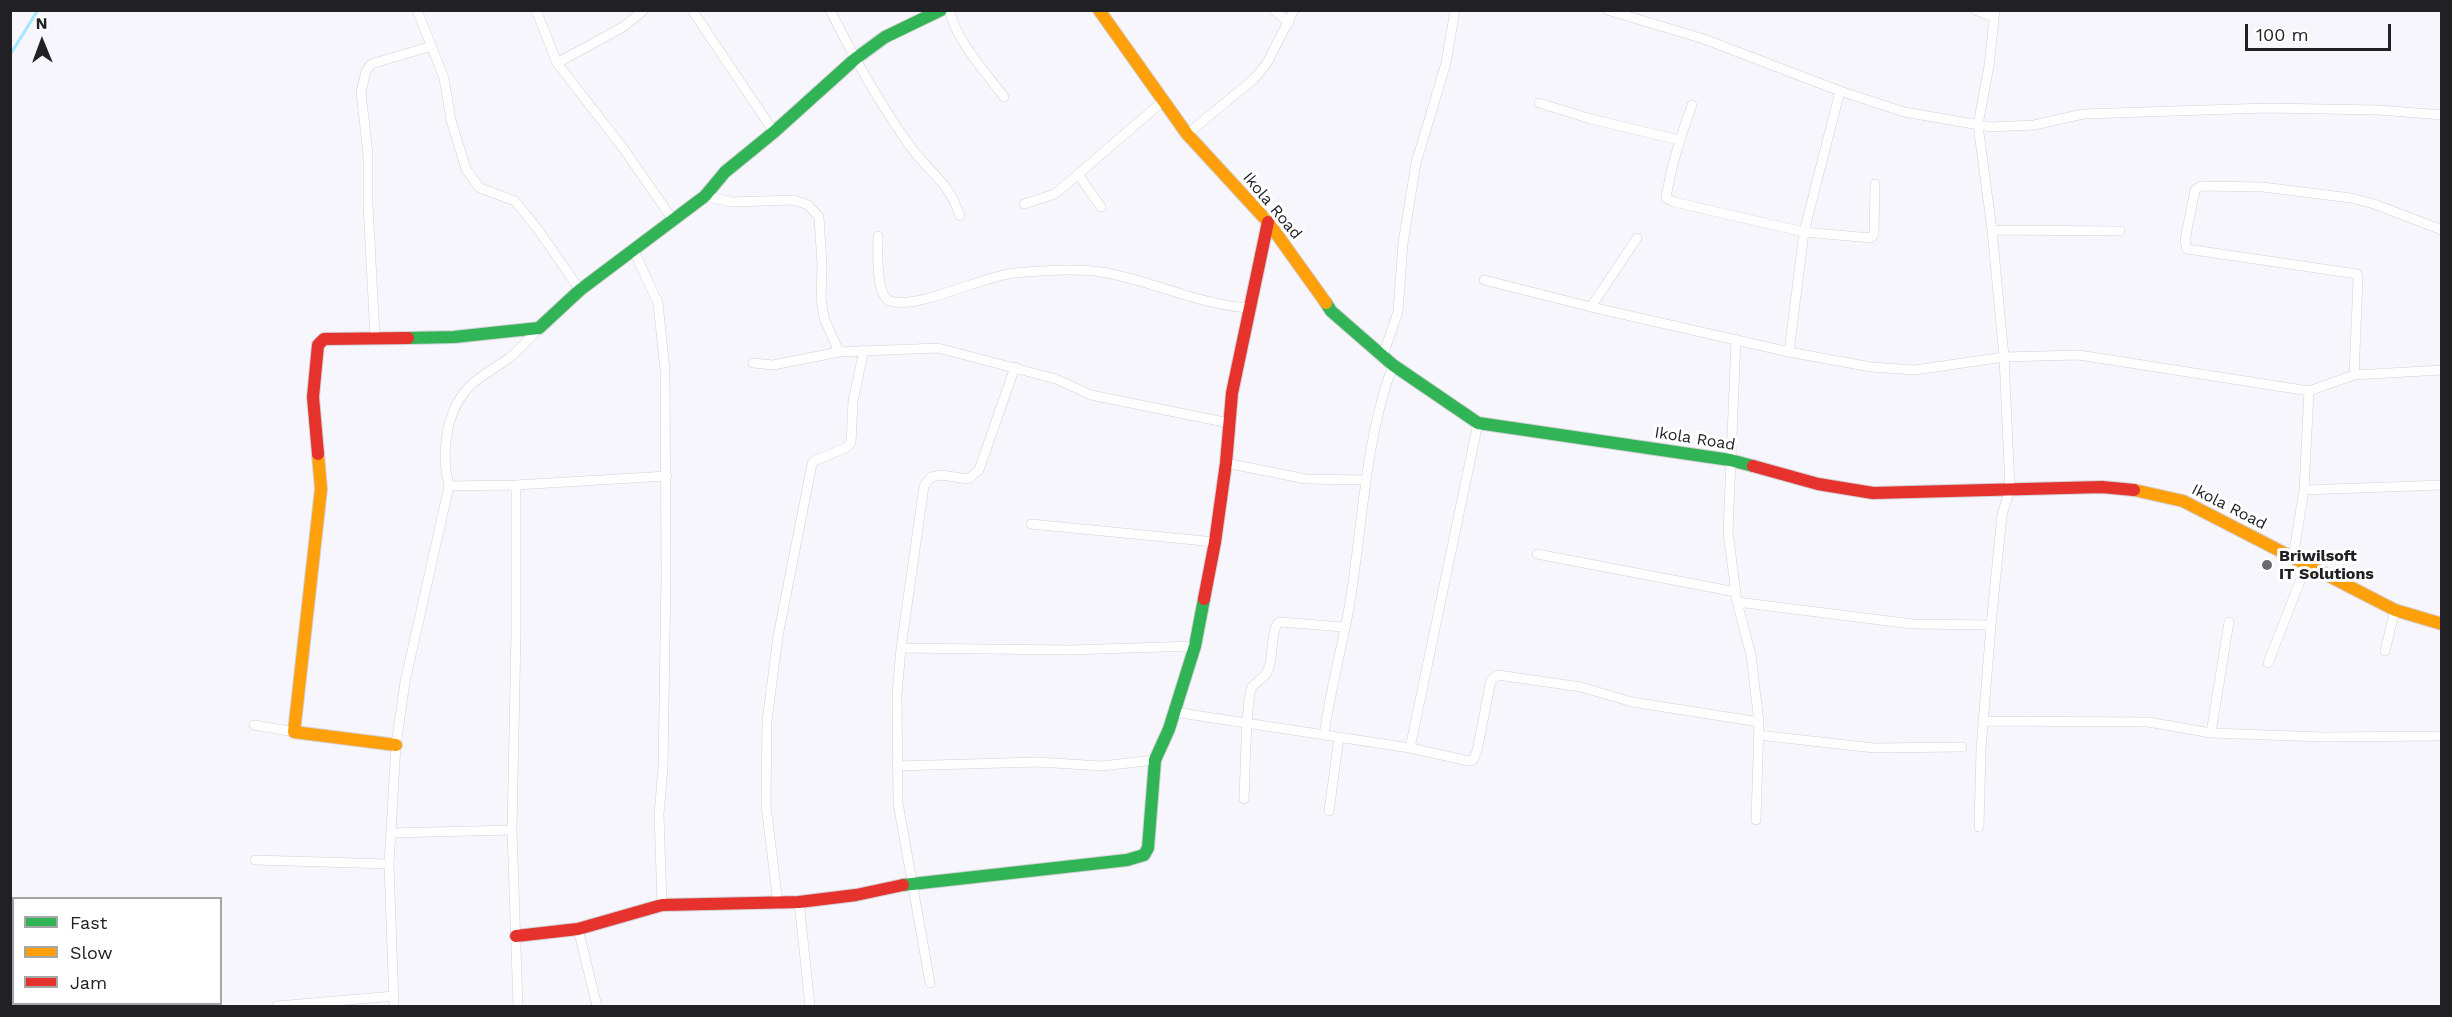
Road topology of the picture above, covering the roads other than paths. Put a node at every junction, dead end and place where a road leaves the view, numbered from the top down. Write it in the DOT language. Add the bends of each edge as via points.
graph roads {
  1 [pos="417,10"];
  2 [pos="536,10"];
  3 [pos="644,10"];
  4 [pos="692,10"];
  5 [pos="831,10"];
  6 [pos="940,10"];
  7 [pos="949,10"];
  8 [pos="1099,10"];
  9 [pos="1274,10"];
  10 [pos="1294,10"];
  11 [pos="1455,10"];
  12 [pos="1607,10"];
  13 [pos="1975,10"];
  14 [pos="1994,14"];
  15 [pos="1289,23"];
  16 [pos="432,46"];
  17 [pos="855,59"];
  18 [pos="557,63"];
  19 [pos="1840,91"];
  20 [pos="1004,97"];
  21 [pos="1162,102"];
  22 [pos="1539,103"];
  23 [pos="1692,105"];
  24 [pos="2442,115"];
  25 [pos="1978,125"];
  26 [pos="774,132"];
  27 [pos="1187,134"];
  28 [pos="1679,140"];
  29 [pos="1078,174"];
  30 [pos="1875,184"];
  31 [pos="705,196"];
  32 [pos="1024,204"];
  33 [pos="1101,207"];
  34 [pos="960,216"];
  35 [pos="673,220"];
  36 [pos="1268,222"];
  37 [pos="1992,230"];
  38 [pos="2442,230"];
  39 [pos="2120,231"];
  40 [pos="1804,232"];
  41 [pos="878,236"];
  42 [pos="1637,238"];
  43 [pos="633,249"];
  44 [pos="1484,280"];
  45 [pos="580,290"];
  46 [pos="1251,308"];
  47 [pos="1591,308"];
  48 [pos="539,328"];
  49 [pos="375,337"];
  50 [pos="1736,339"];
  51 [pos="864,350"];
  52 [pos="839,352"];
  53 [pos="1789,352"];
  54 [pos="1383,355"];
  55 [pos="2004,357"];
  56 [pos="753,363"];
  57 [pos="1393,365"];
  58 [pos="1015,367"];
  59 [pos="2442,370"];
  60 [pos="2354,375"];
  61 [pos="2309,391"];
  62 [pos="1229,423"];
  63 [pos="1478,423"];
  64 [pos="1730,460"];
  65 [pos="1226,463"];
  66 [pos="667,476"];
  67 [pos="1366,480"];
  68 [pos="516,485"];
  69 [pos="2442,485"];
  70 [pos="449,486"];
  71 [pos="2010,489"];
  72 [pos="2304,490"];
  73 [pos="1031,524"];
  74 [pos="1215,542"];
  75 [pos="1537,554"];
  76 [pos="2293,558"];
  77 [pos="2306,566"];
  78 [pos="1736,592"];
  79 [pos="1737,602"];
  80 [pos="2395,610"];
  81 [pos="2229,622"];
  82 [pos="2442,624"];
  83 [pos="1991,625"];
  84 [pos="1344,627"];
  85 [pos="1195,646"];
  86 [pos="901,648"];
  87 [pos="2385,651"];
  88 [pos="2268,663"];
  89 [pos="1174,712"];
  90 [pos="1983,721"];
  91 [pos="1249,722"];
  92 [pos="1759,722"];
  93 [pos="254,725"];
  94 [pos="294,732"];
  95 [pos="2211,733"];
  96 [pos="1324,735"];
  97 [pos="1758,735"];
  98 [pos="2442,736"];
  99 [pos="1339,737"];
  100 [pos="396,745"];
  101 [pos="1962,747"];
  102 [pos="1410,748"];
  103 [pos="1155,760"];
  104 [pos="897,766"];
  105 [pos="1244,799"];
  106 [pos="1329,811"];
  107 [pos="1756,820"];
  108 [pos="1979,827"];
  109 [pos="512,830"];
  110 [pos="391,833"];
  111 [pos="255,860"];
  112 [pos="389,864"];
  113 [pos="913,884"];
  114 [pos="799,902"];
  115 [pos="778,904"];
  116 [pos="662,905"];
  117 [pos="578,929"];
  118 [pos="516,936"];
  119 [pos="930,983"];
  120 [pos="394,996"];
  121 [pos="276,1006"];
  122 [pos="394,1006"];
  123 [pos="518,1006"];
  124 [pos="597,1006"];
  125 [pos="810,1006"];
  1 -- 16 [label="street"];
  2 -- 18 [label="street"];
  3 -- 18 [label="street" via="623,27"];
  4 -- 26 [label="street"];
  5 -- 17 [label="street"];
  6 -- 17 [label="street" via="885,37"];
  7 -- 20 [label="street" via="964,43"];
  8 -- 21 [label="street, Ikola Road"];
  9 -- 15 [label="street"];
  10 -- 15 [label="street"];
  11 -- 54 [label="street" via="1446,63 1416,163 1403,243 1398,312"];
  12 -- 19 [label="street" via="1704,39"];
  13 -- 14 [label="street"];
  14 -- 25 [label="street"];
  15 -- 27 [label="street" via="1254,79"];
  16 -- 45 [label="street" via="444,78 451,120 472,179 480,188 514,201"];
  16 -- 49 [label="street" via="371,64 361,92 368,155"];
  17 -- 26 [label="street"];
  17 -- 34 [label="street" via="912,148 953,196"];
  18 -- 35 [label="street" via="624,148"];
  19 -- 25 [label="street" via="1904,112"];
  19 -- 40 [label="street"];
  21 -- 27 [label="street, Ikola Road"];
  21 -- 29 [label="street"];
  22 -- 28 [label="street"];
  23 -- 28 [label="street"];
  24 -- 25 [label="street" via="2267,108 2083,114 2006,128"];
  25 -- 37 [label="street"];
  26 -- 31 [label="street" via="725,172"];
  27 -- 36 [label="street, Ikola Road"];
  28 -- 40 [label="street" via="1666,198"];
  29 -- 32 [label="street" via="1055,194"];
  29 -- 33 [label="street"];
  30 -- 40 [label="street" via="1873,237"];
  31 -- 35 [label="street"];
  31 -- 52 [label="street" via="731,202 794,200 808,205 819,217 822,308"];
  35 -- 43 [label="street"];
  36 -- 46 [label="street"];
  36 -- 54 [label="street, Ikola Road" via="1331,311"];
  37 -- 39 [label="street"];
  37 -- 55 [label="street"];
  38 -- 60 [label="street" via="2351,198 2263,187 2201,186 2195,190 2185,240 2187,249 2356,274"];
  40 -- 53 [label="street"];
  41 -- 46 [label="street" via="880,290 886,298 899,303 1011,273 1099,271 1228,307"];
  42 -- 47 [label="street"];
  43 -- 45 [label="street"];
  43 -- 66 [label="street" via="658,303 665,370"];
  44 -- 47 [label="street"];
  45 -- 48 [label="street"];
  46 -- 62 [label="street"];
  47 -- 50 [label="street"];
  48 -- 49 [label="street" via="454,337"];
  48 -- 70 [label="street" via="460,399 451,416 445,455"];
  49 -- 94 [label="street" via="324,339 316,353 313,397 321,489"];
  50 -- 53 [label="street"];
  50 -- 64 [label="street"];
  51 -- 52 [label="street"];
  51 -- 58 [label="street" via="938,348"];
  51 -- 115 [label="street" via="852,401 851,443 812,464 778,636 767,720 766,805"];
  52 -- 56 [label="street" via="773,365"];
  53 -- 55 [label="street" via="1871,367 1915,370"];
  54 -- 57 [label="street, Ikola Road"];
  55 -- 61 [label="street" via="2079,355"];
  55 -- 71 [label="street"];
  57 -- 63 [label="street, Ikola Road"];
  57 -- 67 [label="street" via="1378,414"];
  58 -- 62 [label="street" via="1091,395"];
  58 -- 86 [label="street" via="979,470 968,479 931,477 924,486"];
  59 -- 60 [label="street"];
  60 -- 61 [label="street"];
  61 -- 72 [label="street"];
  62 -- 65 [label="street"];
  63 -- 64 [label="street, Ikola Road"];
  63 -- 102 [label="street"];
  64 -- 71 [label="street, Ikola Road" via="1818,484 1873,493"];
  64 -- 78 [label="street" via="1728,532"];
  65 -- 67 [label="street" via="1306,479"];
  65 -- 74 [label="street"];
  66 -- 68 [label="street"];
  66 -- 116 [label="street" via="659,814"];
  67 -- 84 [label="street"];
  68 -- 70 [label="street"];
  68 -- 109 [label="street"];
  69 -- 72 [label="street"];
  70 -- 100 [label="street" via="405,682"];
  71 -- 76 [label="street, Ikola Road" via="2102,487 2183,501"];
  71 -- 83 [label="street" via="2002,515"];
  72 -- 76 [label="street"];
  73 -- 74 [label="street"];
  74 -- 85 [label="street"];
  75 -- 78 [label="street"];
  76 -- 77 [label="street, Ikola Road"];
  77 -- 80 [label="street, Ikola Road"];
  77 -- 88 [label="street"];
  78 -- 79 [label="street"];
  79 -- 83 [label="street" via="1912,624"];
  79 -- 92 [label="street" via="1751,655"];
  80 -- 82 [label="street, Ikola Road"];
  80 -- 87 [label="street"];
  81 -- 95 [label="street"];
  83 -- 90 [label="street"];
  84 -- 91 [label="street" via="1277,624 1269,669 1252,687 1247,704"];
  84 -- 96 [label="street"];
  85 -- 86 [label="street" via="1069,650"];
  85 -- 89 [label="street"];
  86 -- 104 [label="street"];
  89 -- 91 [label="street"];
  89 -- 103 [label="street"];
  90 -- 95 [label="street" via="2148,722"];
  90 -- 108 [label="street"];
  91 -- 96 [label="street"];
  91 -- 105 [label="street"];
  92 -- 97 [label="street"];
  92 -- 102 [label="street" via="1498,675 1491,680 1473,760"];
  93 -- 94 [label="street"];
  94 -- 100 [label="street"];
  95 -- 98 [label="street"];
  96 -- 99 [label="street"];
  97 -- 101 [label="street" via="1874,748"];
  97 -- 107 [label="street"];
  99 -- 102 [label="street"];
  99 -- 106 [label="street"];
  100 -- 110 [label="street"];
  103 -- 104 [label="street" via="1102,766 1038,762"];
  103 -- 113 [label="street" via="1148,848 1141,858"];
  104 -- 113 [label="street" via="898,802"];
  109 -- 110 [label="street"];
  109 -- 118 [label="street"];
  110 -- 112 [label="street"];
  111 -- 112 [label="street"];
  112 -- 120 [label="street"];
  113 -- 114 [label="street"];
  113 -- 119 [label="street"];
  114 -- 115 [label="street"];
  114 -- 125 [label="street"];
  115 -- 116 [label="street"];
  116 -- 117 [label="street"];
  117 -- 118 [label="street"];
  117 -- 124 [label="street"];
  118 -- 123 [label="street"];
  120 -- 121 [label="street"];
  120 -- 122 [label="street"];
}
